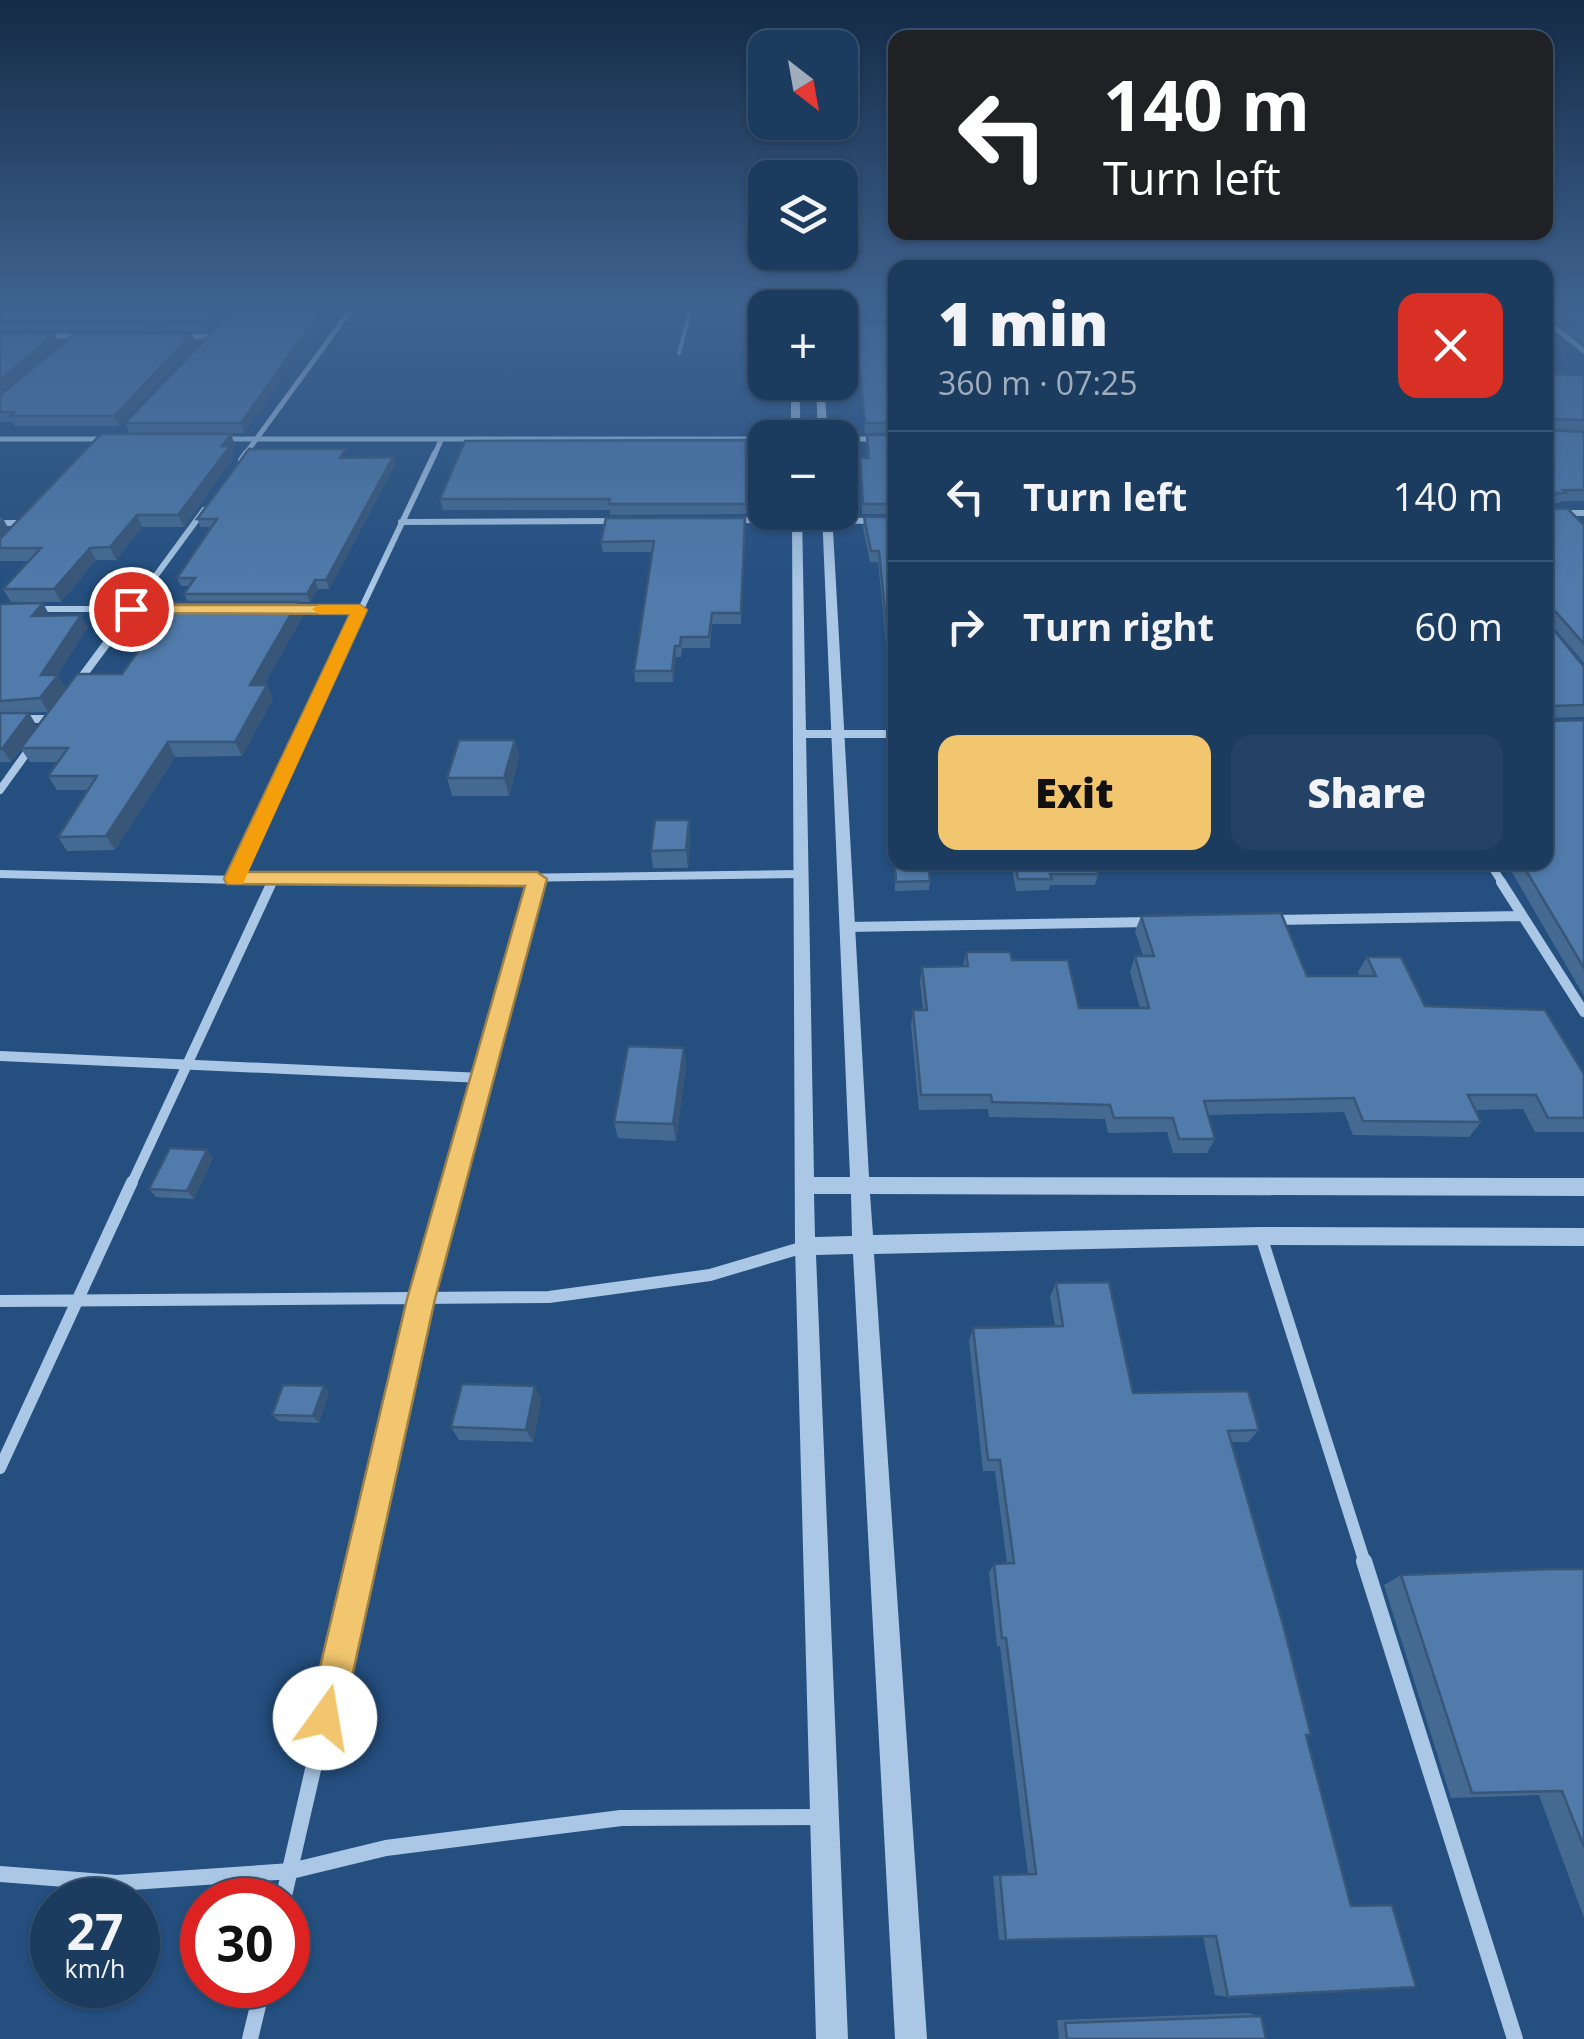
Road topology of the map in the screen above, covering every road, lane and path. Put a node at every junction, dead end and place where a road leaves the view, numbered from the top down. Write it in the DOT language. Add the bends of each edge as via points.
graph roads {
  1 [pos="286,399"];
  2 [pos="0,439"];
  3 [pos="115,439"];
  4 [pos="204,439"];
  5 [pos="256,439"];
  6 [pos="748,439"];
  7 [pos="858,439"];
  8 [pos="888,439"];
  9 [pos="98,440"];
  10 [pos="441,440"];
  11 [pos="86,454"];
  12 [pos="234,470"];
  13 [pos="211,501"];
  14 [pos="37,509"];
  15 [pos="1553,513"];
  16 [pos="1584,513"];
  17 [pos="748,518"];
  18 [pos="858,518"];
  19 [pos="718,520"];
  20 [pos="888,520"];
  21 [pos="619,521"];
  22 [pos="401,522"];
  23 [pos="0,523"];
  24 [pos="24,523"];
  25 [pos="797,530"];
  26 [pos="828,530"];
  27 [pos="12,537"];
  28 [pos="19,609"];
  29 [pos="131,609"];
  30 [pos="188,609"];
  31 [pos="284,609"];
  32 [pos="360,610"];
  33 [pos="74,687"];
  34 [pos="63,703"];
  35 [pos="51,718"];
  36 [pos="0,719"];
  37 [pos="800,734"];
  38 [pos="888,734"];
  39 [pos="838,736"];
  40 [pos="0,790"];
  41 [pos="1493,870"];
  42 [pos="0,874"];
  43 [pos="801,874"];
  44 [pos="234,879"];
  45 [pos="537,879"];
  46 [pos="272,881"];
  47 [pos="1522,916"];
  48 [pos="1264,920"];
  49 [pos="1165,922"];
  50 [pos="848,926"];
  51 [pos="1584,1012"];
  52 [pos="0,1056"];
  53 [pos="189,1064"];
  54 [pos="482,1078"];
  55 [pos="860,1184"];
  56 [pos="806,1185"];
  57 [pos="1584,1187"];
  58 [pos="1261,1236"];
  59 [pos="1584,1237"];
  60 [pos="863,1245"];
  61 [pos="805,1246"];
  62 [pos="421,1299"];
  63 [pos="75,1300"];
  64 [pos="0,1301"];
  65 [pos="0,1468"];
  66 [pos="827,1817"];
  67 [pos="290,1870"];
  68 [pos="0,1874"];
  69 [pos="288,1878"];
  70 [pos="257,2008"];
  71 [pos="250,2039"];
  72 [pos="832,2039"];
  73 [pos="911,2039"];
  74 [pos="1514,2039"];
  1 -- 5 [label="street"];
  2 -- 9 [label="street"];
  3 -- 9 [label="street"];
  4 -- 5 [label="street"];
  5 -- 10 [label="street"];
  5 -- 12 [label="street"];
  6 -- 10 [label="street"];
  7 -- 8 [label="street"];
  9 -- 11 [label="street"];
  10 -- 22 [label="street"];
  13 -- 29 [label="street"];
  14 -- 24 [label="street"];
  15 -- 16 [label="street"];
  17 -- 19 [label="street"];
  18 -- 20 [label="street"];
  21 -- 22 [label="street"];
  22 -- 32 [label="street"];
  23 -- 24 [label="street"];
  24 -- 27 [label="street"];
  25 -- 37 [label="street"];
  26 -- 39 [label="street"];
  28 -- 29 [label="street"];
  29 -- 30 [label="street"];
  29 -- 33 [label="street"];
  31 -- 32 [label="street"];
  32 -- 44 [label="street"];
  34 -- 35 [label="street"];
  35 -- 36 [label="street"];
  35 -- 40 [label="street"];
  37 -- 39 [label="street"];
  37 -- 43 [label="street"];
  38 -- 39 [label="street"];
  39 -- 50 [label="street"];
  41 -- 47 [label="street"];
  42 -- 44 [label="street"];
  43 -- 45 [label="street"];
  43 -- 56 [label="street"];
  44 -- 46 [label="street"];
  45 -- 46 [label="street"];
  45 -- 54 [label="street"];
  46 -- 53 [label="street"];
  47 -- 48 [label="street"];
  47 -- 51 [label="street"];
  49 -- 50 [label="street"];
  50 -- 55 [label="street"];
  52 -- 53 [label="street"];
  53 -- 54 [label="street"];
  53 -- 63 [label="street"];
  54 -- 62 [label="street"];
  55 -- 56 [label="street"];
  55 -- 57 [label="street"];
  55 -- 60 [label="street"];
  56 -- 61 [label="street"];
  58 -- 59 [label="street"];
  58 -- 60 [label="street"];
  58 -- 74 [label="street"];
  60 -- 61 [label="street"];
  60 -- 73 [label="street"];
  61 -- 62 [label="street" via="710,1276 549,1297"];
  61 -- 66 [label="street"];
  62 -- 63 [label="street"];
  62 -- 67 [label="street"];
  63 -- 64 [label="street"];
  63 -- 65 [label="street"];
  66 -- 67 [label="street" via="621,1818 386,1848"];
  66 -- 72 [label="street"];
  67 -- 68 [label="street" via="117,1882"];
  67 -- 69 [label="street"];
  70 -- 71 [label="street"];
}
